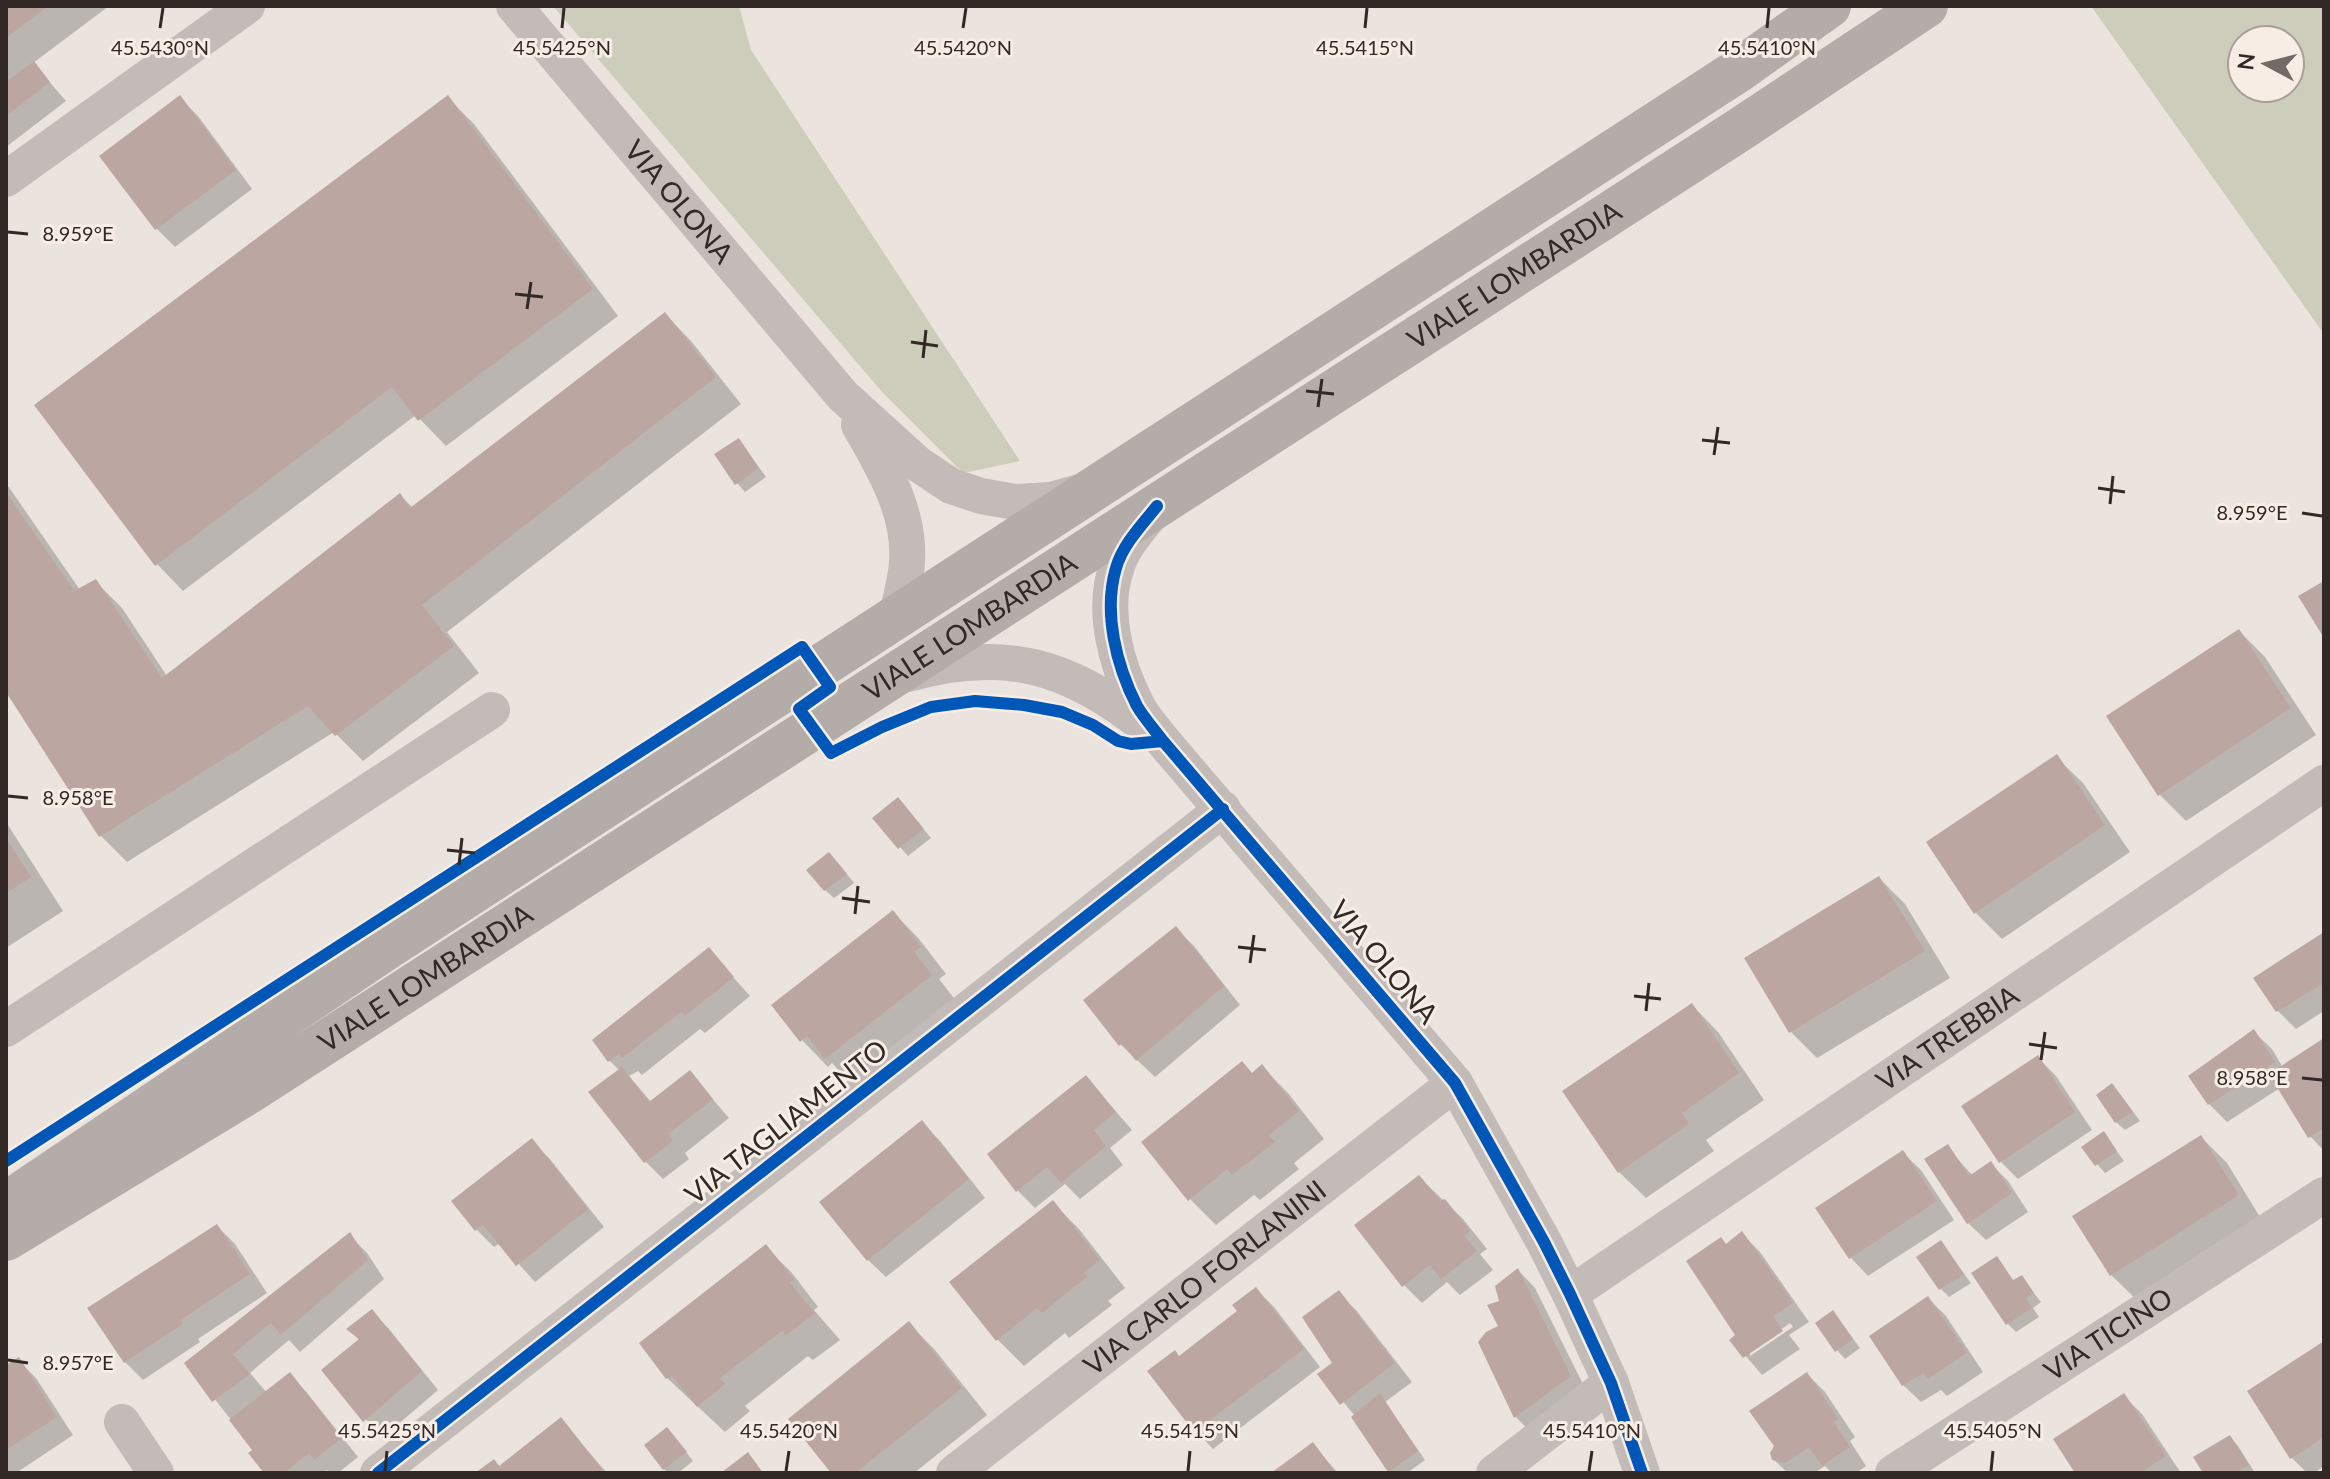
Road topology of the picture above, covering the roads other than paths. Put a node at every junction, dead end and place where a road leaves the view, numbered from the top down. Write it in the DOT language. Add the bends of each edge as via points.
graph roads {
  1 [pos="247,6"];
  2 [pos="514,6"];
  3 [pos="1829,6"];
  4 [pos="1926,6"];
  5 [pos="6,179"];
  6 [pos="843,396"];
  7 [pos="1092,488"];
  8 [pos="1157,506"];
  9 [pos="897,615"];
  10 [pos="886,680"];
  11 [pos="492,710"];
  12 [pos="1163,741"];
  13 [pos="2324,783"];
  14 [pos="1223,809"];
  15 [pos="6,1029"];
  16 [pos="1455,1083"];
  17 [pos="2324,1195"];
  18 [pos="6,1204"];
  19 [pos="6,1239"];
  20 [pos="1570,1294"];
  21 [pos="1611,1383"];
  22 [pos="122,1422"];
  23 [pos="156,1473"];
  24 [pos="378,1473"];
  25 [pos="954,1473"];
  26 [pos="1494,1473"];
  27 [pos="1642,1473"];
  28 [pos="1893,1473"];
  1 -- 5 [label="street"];
  2 -- 6 [label="street, VIA OLONA"];
  3 -- 7 [label="main road, VIALE LOMBARDIA" via="1739,70"];
  4 -- 8 [label="main road, VIALE LOMBARDIA"];
  6 -- 7 [label="street, VIA OLONA" via="918,464 951,486 1015,502 1051,500"];
  6 -- 9 [label="street, VIA OLONA" via="891,481 901,513 906,570"];
  7 -- 9 [label="main road, VIALE LOMBARDIA"];
  8 -- 10 [label="main road, VIALE LOMBARDIA"];
  8 -- 12 [label="street, VIA OLONA" via="1117,566 1110,597 1122,670 1138,707"];
  9 -- 18 [label="main road, VIALE LOMBARDIA" via="375,955"];
  10 -- 12 [label="street, VIA OLONA" via="942,665 1021,664 1090,687"];
  10 -- 19 [label="main road, VIALE LOMBARDIA" via="260,1085"];
  11 -- 15 [label="street"];
  12 -- 14 [label="street, VIA OLONA"];
  13 -- 20 [label="street, VIA TREBBIA"];
  14 -- 16 [label="street, VIA OLONA"];
  14 -- 24 [label="street, VIA TAGLIAMENTO"];
  16 -- 20 [label="street, VIA OLONA"];
  16 -- 25 [label="street, VIA CARLO FORLANINI"];
  17 -- 28 [label="street, VIA TICINO"];
  20 -- 21 [label="street, VIA OLONA"];
  21 -- 26 [label="street"];
  21 -- 27 [label="street, VIA OLONA"];
  22 -- 23 [label="street"];
}
